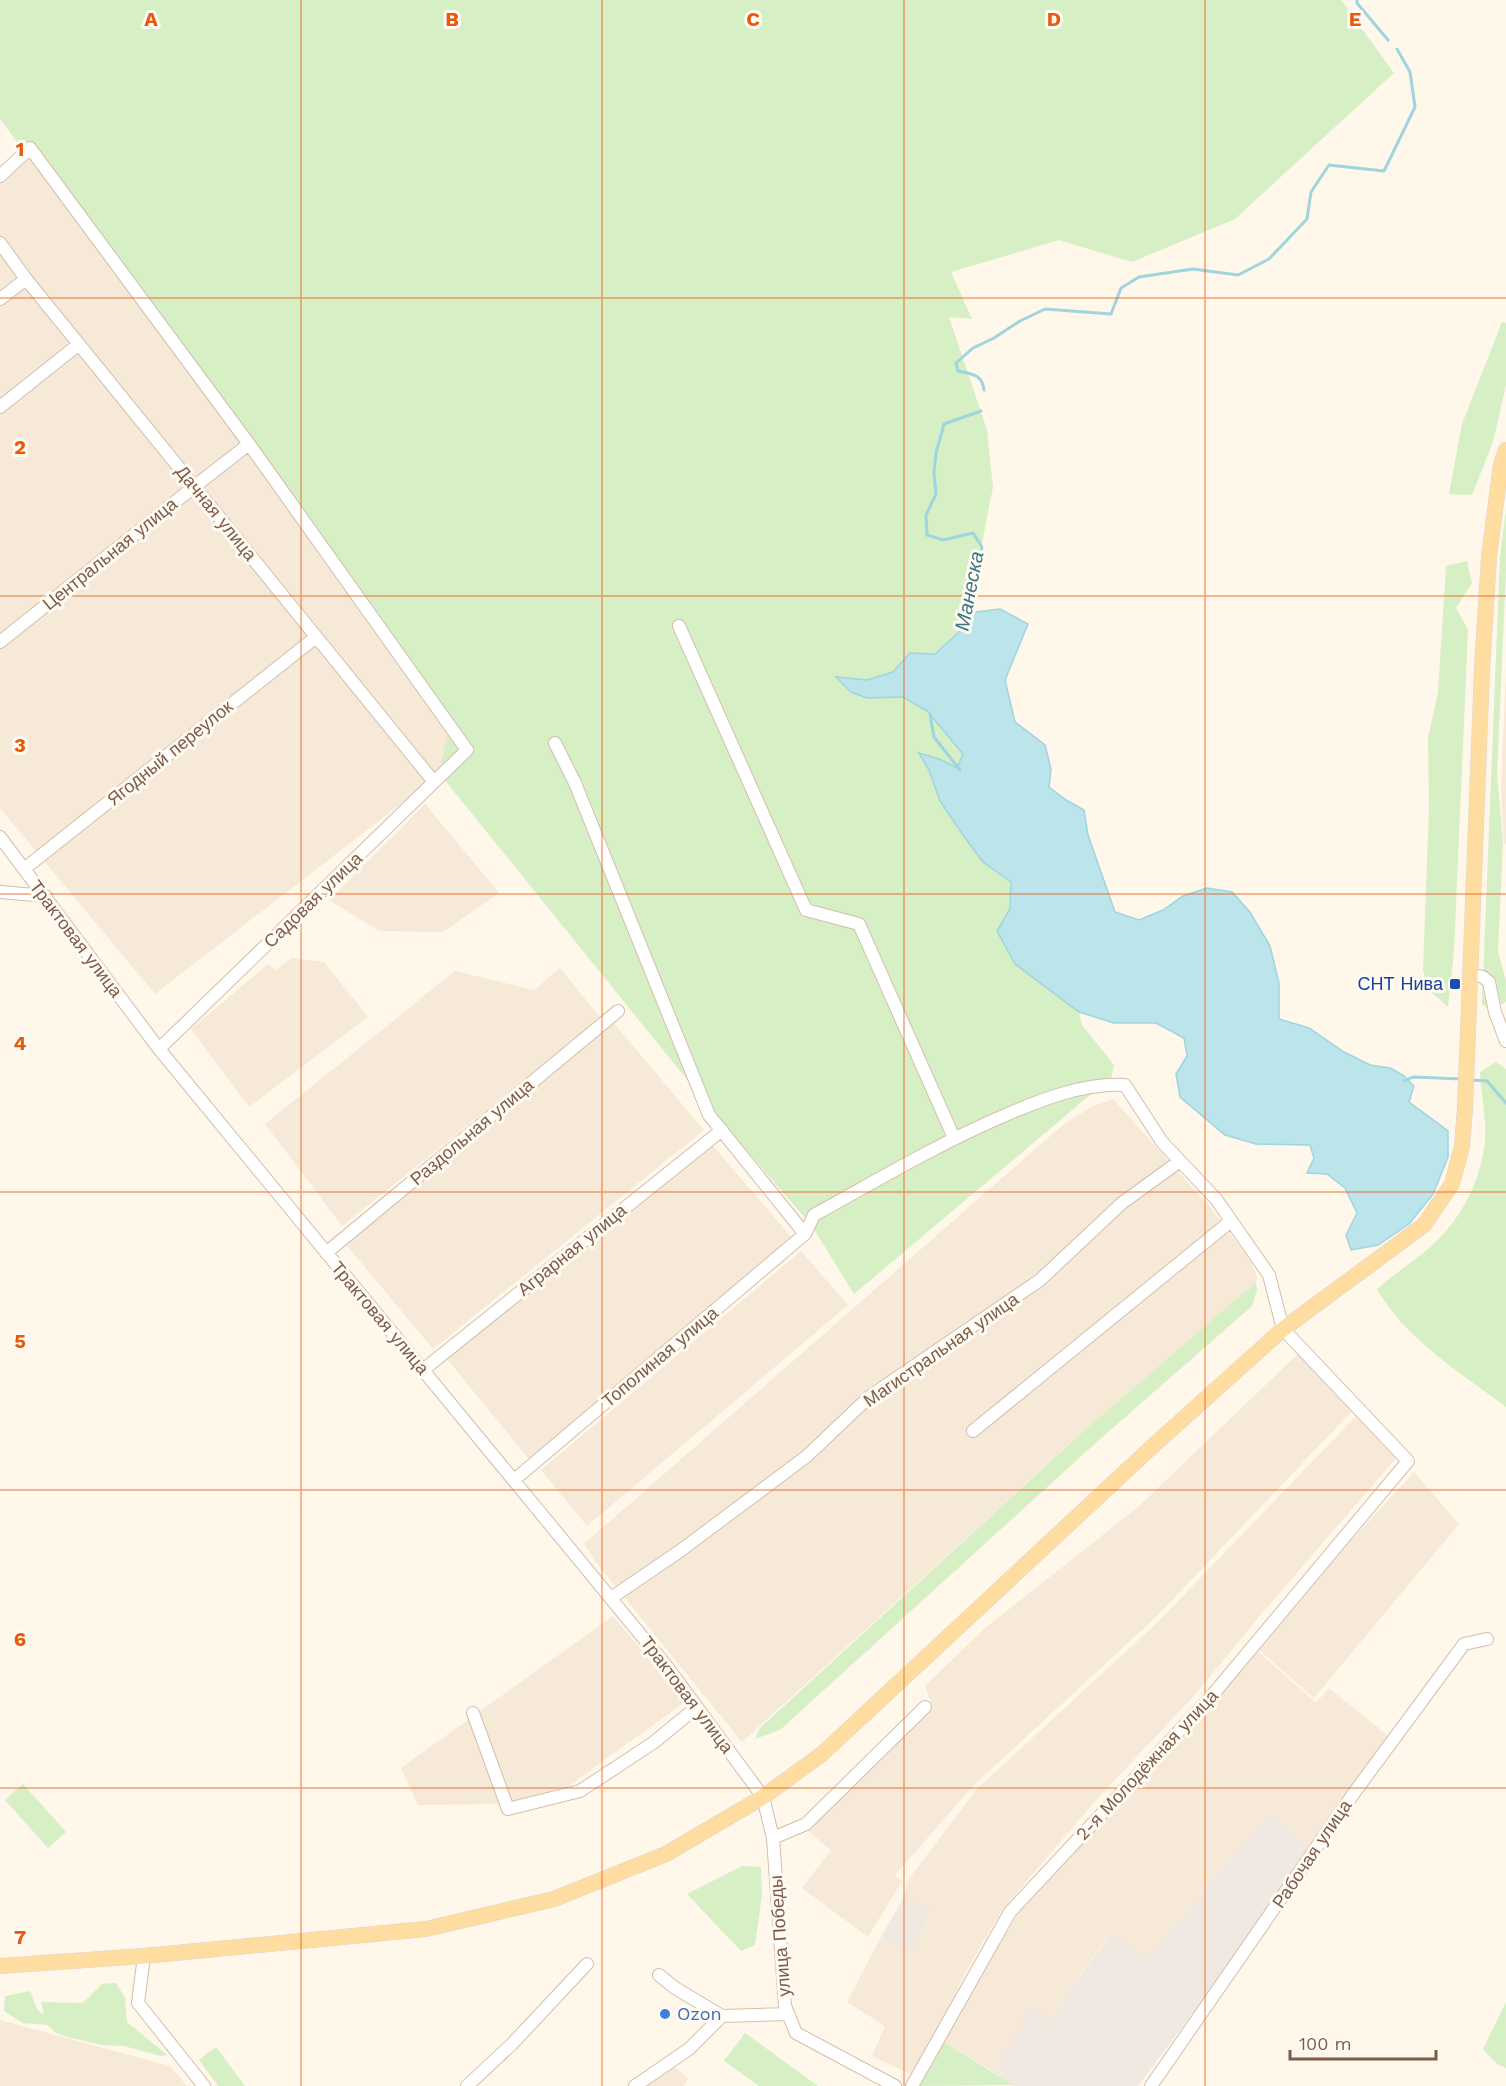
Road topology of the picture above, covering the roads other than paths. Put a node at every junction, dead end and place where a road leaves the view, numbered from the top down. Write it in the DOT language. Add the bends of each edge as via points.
graph roads {
  1 [pos="0,176"];
  2 [pos="0,243"];
  3 [pos="26,279"];
  4 [pos="0,299"];
  5 [pos="78,344"];
  6 [pos="0,407"];
  7 [pos="249,444"];
  8 [pos="1506,450"];
  9 [pos="195,486"];
  10 [pos="679,626"];
  11 [pos="316,637"];
  12 [pos="0,642"];
  13 [pos="555,743"];
  14 [pos="434,782"];
  15 [pos="0,837"];
  16 [pos="24,869"];
  17 [pos="0,892"];
  18 [pos="46,896"];
  19 [pos="1470,974"];
  20 [pos="618,1011"];
  21 [pos="1506,1041"];
  22 [pos="159,1049"];
  23 [pos="722,1130"];
  24 [pos="954,1138"];
  25 [pos="1180,1161"];
  26 [pos="1231,1221"];
  27 [pos="805,1234"];
  28 [pos="326,1253"];
  29 [pos="1283,1329"];
  30 [pos="423,1370"];
  31 [pos="973,1431"];
  32 [pos="514,1480"];
  33 [pos="611,1598"];
  34 [pos="1487,1639"];
  35 [pos="697,1707"];
  36 [pos="925,1707"];
  37 [pos="473,1713"];
  38 [pos="764,1797"];
  39 [pos="773,1838"];
  40 [pos="144,1956"];
  41 [pos="587,1964"];
  42 [pos="0,1966"];
  43 [pos="659,1975"];
  44 [pos="788,2014"];
  45 [pos="722,2016"];
  46 [pos="204,2086"];
  47 [pos="467,2086"];
  48 [pos="635,2086"];
  49 [pos="895,2086"];
  50 [pos="912,2086"];
  51 [pos="1151,2086"];
  1 -- 7 [label="street" via="30,148"];
  2 -- 3 [label="street, Дачная улица"];
  3 -- 4 [label="street"];
  3 -- 5 [label="street, Дачная улица"];
  5 -- 6 [label="street"];
  5 -- 9 [label="street, Дачная улица"];
  7 -- 9 [label="street, Центральная улица"];
  7 -- 14 [label="street, Садовая улица" via="467,750"];
  8 -- 19 [label="main road" via="1489,557"];
  9 -- 11 [label="street, Дачная улица"];
  9 -- 12 [label="street, Центральная улица"];
  10 -- 24 [label="street" via="806,910 859,924"];
  11 -- 14 [label="street, Дачная улица"];
  11 -- 16 [label="street, Ягодный переулок"];
  13 -- 23 [label="street" via="575,783 710,1115"];
  14 -- 22 [label="street, Садовая улица"];
  15 -- 16 [label="street, Трактовая улица"];
  16 -- 18 [label="street, Трактовая улица"];
  17 -- 18 [label="street"];
  18 -- 22 [label="street, Трактовая улица"];
  19 -- 21 [label="street" via="1489,982"];
  19 -- 29 [label="main road" via="1462,1146 1452,1184 1424,1225"];
  20 -- 28 [label="street, Раздольная улица"];
  22 -- 28 [label="street, Трактовая улица"];
  23 -- 27 [label="street"];
  23 -- 30 [label="street, Аграрная улица"];
  24 -- 25 [label="street, Тополиная улица" via="1049,1096 1110,1084 1125,1085 1162,1142"];
  24 -- 27 [label="street, Тополиная улица" via="814,1215"];
  25 -- 26 [label="street"];
  25 -- 33 [label="street, Магистральная улица" via="1122,1203 1040,1280 869,1397 807,1456 681,1551"];
  26 -- 29 [label="street" via="1269,1275"];
  26 -- 31 [label="street"];
  27 -- 32 [label="street, Тополиная улица"];
  28 -- 30 [label="street, Трактовая улица"];
  29 -- 38 [label="main road" via="822,1754"];
  29 -- 50 [label="street, 2-я Молодёжная улица" via="1408,1461 1209,1699 1010,1912"];
  30 -- 32 [label="street, Трактовая улица"];
  32 -- 33 [label="street, Трактовая улица"];
  33 -- 35 [label="street, Трактовая улица"];
  34 -- 51 [label="street, Рабочая улица" via="1464,1644 1354,1793"];
  35 -- 37 [label="street" via="653,1743 580,1791 508,1809"];
  35 -- 38 [label="street, Трактовая улица"];
  36 -- 39 [label="street" via="806,1824"];
  38 -- 39 [label="street, улица Победы"];
  38 -- 40 [label="main road" via="666,1854 554,1899 426,1929"];
  39 -- 44 [label="street, улица Победы"];
  40 -- 42 [label="main road"];
  40 -- 46 [label="street" via="138,2003"];
  41 -- 47 [label="street"];
  43 -- 45 [label="street"];
  44 -- 45 [label="street"];
  44 -- 49 [label="street, улица Победы" via="796,2033"];
  45 -- 48 [label="street" via="689,2049"];
}
